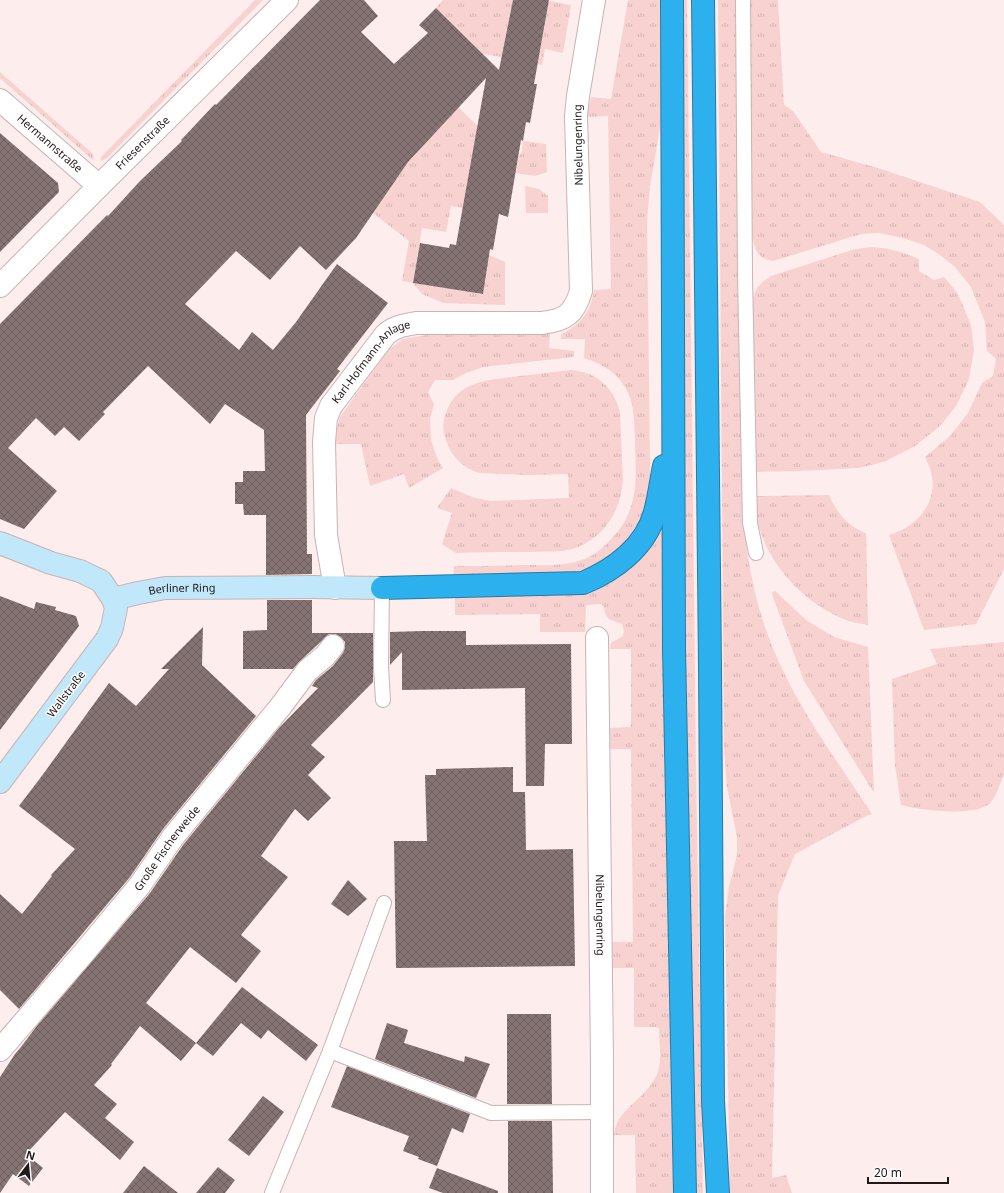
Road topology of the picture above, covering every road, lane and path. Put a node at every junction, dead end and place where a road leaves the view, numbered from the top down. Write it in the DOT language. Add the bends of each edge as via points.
graph roads {
  1 [pos="287,0"];
  2 [pos="594,0"];
  3 [pos="672,0"];
  4 [pos="703,0"];
  5 [pos="743,0"];
  6 [pos="0,100"];
  7 [pos="98,186"];
  8 [pos="0,286"];
  9 [pos="581,291"];
  10 [pos="673,414"];
  11 [pos="0,543"];
  12 [pos="756,553"];
  13 [pos="336,588"];
  14 [pos="382,588"];
  15 [pos="113,599"];
  16 [pos="598,638"];
  17 [pos="333,646"];
  18 [pos="383,700"];
  19 [pos="0,782"];
  20 [pos="384,904"];
  21 [pos="0,1050"];
  22 [pos="330,1051"];
  23 [pos="601,1112"];
  24 [pos="272,1193"];
  25 [pos="602,1193"];
  26 [pos="685,1193"];
  27 [pos="718,1193"];
  1 -- 7 [label="street, Friesenstraße"];
  2 -- 9 [label="street, Nibelungenring" via="576,116"];
  3 -- 10 [label="highway"];
  4 -- 27 [label="highway" via="713,1101"];
  5 -- 12 [label="lane" via="750,523"];
  6 -- 7 [label="street, Hermannstraße"];
  7 -- 8 [label="street, Friesenstraße"];
  9 -- 13 [label="street, Karl-Hofmann-Anlage" via="575,307 567,316 555,321 416,323 393,329 386,334 331,406 326,418 326,535"];
  10 -- 14 [label="highway" via="652,520 639,543 622,561 600,576 583,583"];
  10 -- 26 [label="highway" via="674,657"];
  11 -- 15 [label="main road" via="94,577 101,581"];
  13 -- 14 [label="main road, Berliner Ring"];
  13 -- 15 [label="main road, Berliner Ring" via="165,588"];
  14 -- 18 [label="lane"];
  15 -- 19 [label="main road, Wallstraße" via="116,608 107,639"];
  16 -- 23 [label="street, Nibelungenring"];
  17 -- 21 [label="street, Große Fischerweide" via="306,671 276,712 173,837 140,885"];
  20 -- 22 [label="lane"];
  22 -- 23 [label="lane" via="491,1113"];
  22 -- 24 [label="lane"];
  23 -- 25 [label="street, Nibelungenring"];
}
